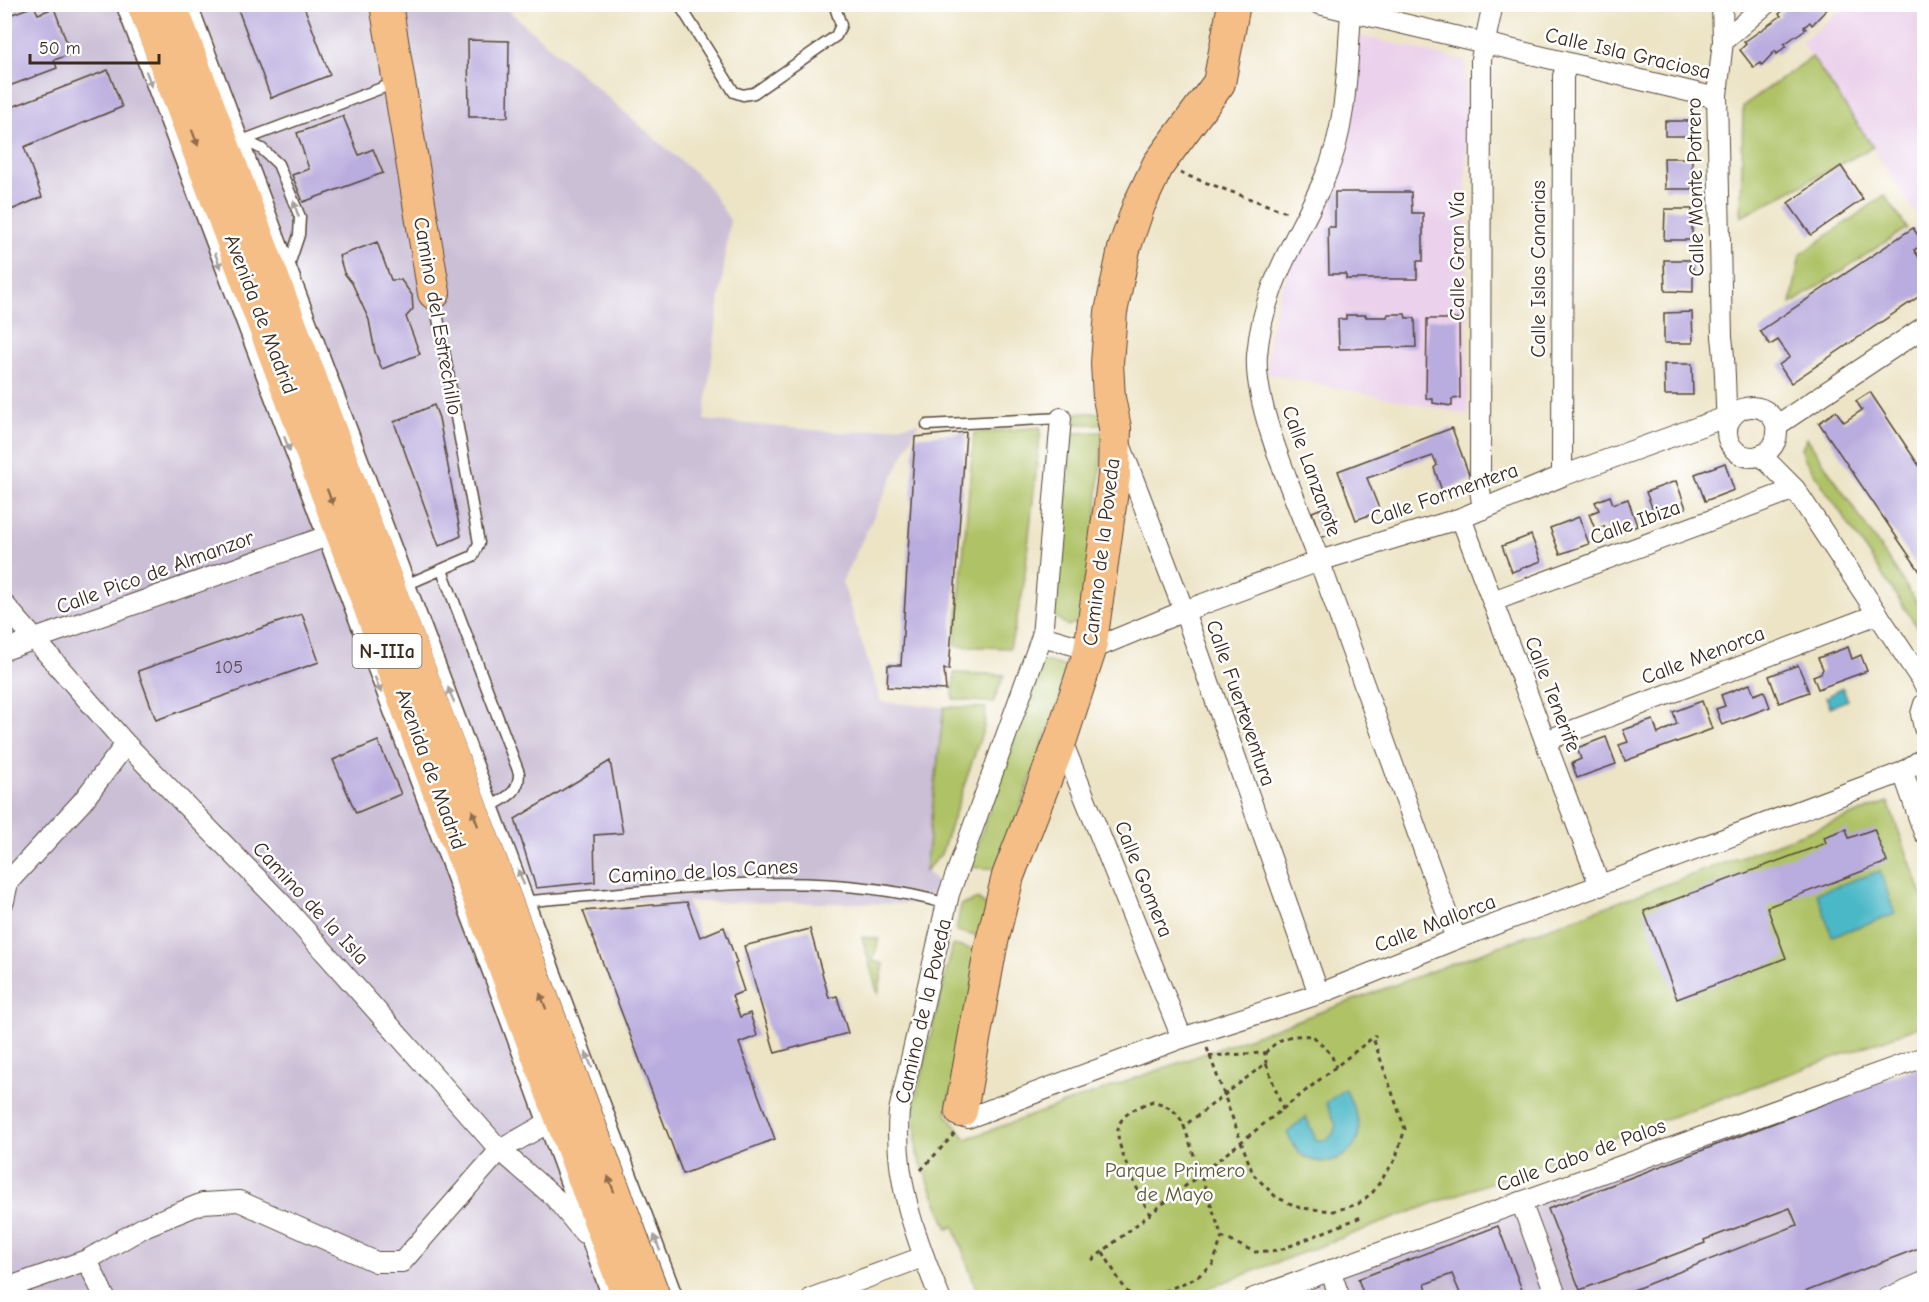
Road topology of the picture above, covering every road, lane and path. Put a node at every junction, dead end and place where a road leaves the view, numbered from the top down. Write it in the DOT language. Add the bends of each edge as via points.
graph roads {
  1 [pos="121,4"];
  2 [pos="144,4"];
  3 [pos="170,4"];
  4 [pos="192,4"];
  5 [pos="386,4"];
  6 [pos="679,4"];
  7 [pos="1234,4"];
  8 [pos="1319,4"];
  9 [pos="1493,4"];
  10 [pos="1722,4"];
  11 [pos="1766,4"];
  12 [pos="836,5"];
  13 [pos="1351,13"];
  14 [pos="1723,41"];
  15 [pos="1484,44"];
  16 [pos="1568,63"];
  17 [pos="398,82"];
  18 [pos="1717,98"];
  19 [pos="244,140"];
  20 [pos="1158,165"];
  21 [pos="1304,219"];
  22 [pos="289,265"];
  23 [pos="434,293"];
  24 [pos="1924,327"];
  25 [pos="1726,369"];
  26 [pos="1753,407"];
  27 [pos="1061,418"];
  28 [pos="1727,422"];
  29 [pos="927,425"];
  30 [pos="1115,428"];
  31 [pos="1776,433"];
  32 [pos="1761,455"];
  33 [pos="1562,476"];
  34 [pos="1794,489"];
  35 [pos="1483,509"];
  36 [pos="1461,518"];
  37 [pos="322,538"];
  38 [pos="1319,561"];
  39 [pos="442,570"];
  40 [pos="408,584"];
  41 [pos="1493,601"];
  42 [pos="4,604"];
  43 [pos="1184,611"];
  44 [pos="1878,614"];
  45 [pos="1042,636"];
  46 [pos="35,640"];
  47 [pos="4,650"];
  48 [pos="1090,650"];
  49 [pos="1924,684"];
  50 [pos="1924,704"];
  51 [pos="1924,728"];
  52 [pos="1061,739"];
  53 [pos="1545,741"];
  54 [pos="126,744"];
  55 [pos="1924,758"];
  56 [pos="1903,772"];
  57 [pos="493,805"];
  58 [pos="1924,833"];
  59 [pos="1600,886"];
  60 [pos="6,889"];
  61 [pos="530,901"];
  62 [pos="948,904"];
  63 [pos="1456,939"];
  64 [pos="1319,994"];
  65 [pos="1191,1035"];
  66 [pos="1264,1053"];
  67 [pos="1209,1056"];
  68 [pos="1924,1057"];
  69 [pos="1266,1063"];
  70 [pos="1336,1067"];
  71 [pos="1224,1096"];
  72 [pos="1282,1110"];
  73 [pos="965,1115"];
  74 [pos="544,1125"];
  75 [pos="1184,1126"];
  76 [pos="1240,1143"];
  77 [pos="500,1150"];
  78 [pos="921,1170"];
  79 [pos="1201,1174"];
  80 [pos="1521,1202"];
  81 [pos="1150,1215"];
  82 [pos="1361,1217"];
  83 [pos="584,1233"];
  84 [pos="1222,1237"];
  85 [pos="1103,1252"];
  86 [pos="923,1257"];
  87 [pos="87,1260"];
  88 [pos="1092,1260"];
  89 [pos="1330,1270"];
  90 [pos="1924,1282"];
  91 [pos="4,1289"];
  92 [pos="105,1298"];
  93 [pos="608,1298"];
  94 [pos="629,1298"];
  95 [pos="654,1298"];
  96 [pos="678,1298"];
  97 [pos="812,1298"];
  98 [pos="940,1298"];
  99 [pos="1132,1298"];
  100 [pos="1148,1298"];
  101 [pos="1254,1298"];
  102 [pos="1340,1298"];
  103 [pos="1557,1298"];
  104 [pos="1887,1298"];
  1 -- 37 [label="lane, one-way"];
  2 -- 94 [label="highway, Avenida de Madrid / N-IIIa, one-way"];
  95 -- 3 [label="highway, Avenida de Madrid / N-IIIa, one-way"];
  4 -- 19 [label="lane"];
  5 -- 17 [label="main road, Camino del Estrechillo"];
  6 -- 12 [label="lane" via="734,92 743,95 754,93 836,36 841,26"];
  7 -- 20 [label="main road, Camino de la Poveda" via="1219,83"];
  8 -- 13 [label="street, Calle Isla Graciosa"];
  9 -- 15 [label="street, Calle Gran Vía"];
  10 -- 14 [label="street, Calle Monte Potrero"];
  11 -- 14 [label="street"];
  13 -- 15 [label="street, Calle Isla Graciosa"];
  13 -- 21 [label="street, Calle Lanzarote" via="1338,131 1325,176"];
  14 -- 18 [label="street, Calle Monte Potrero"];
  15 -- 16 [label="street, Calle Isla Graciosa"];
  15 -- 35 [label="street, Calle Gran Vía" via="1480,490"];
  16 -- 18 [label="street, Calle Isla Graciosa"];
  16 -- 33 [label="street, Calle Islas Canarias" via="1563,76"];
  17 -- 19 [label="lane"];
  17 -- 23 [label="main road, Camino del Estrechillo"];
  18 -- 25 [label="street, Calle Monte Potrero"];
  19 -- 22 [label="lane"];
  22 -- 19 [label="lane, one-way" via="299,235 300,217 278,164 262,149"];
  20 -- 21 [label="path"];
  20 -- 30 [label="main road, Camino de la Poveda" via="1124,249 1111,312 1107,363"];
  21 -- 38 [label="street, Calle Lanzarote" via="1272,287 1263,320 1257,380"];
  22 -- 40 [label="lane"];
  23 -- 39 [label="lane, Camino del Estrechillo" via="479,543 473,556"];
  24 -- 31 [label="street"];
  25 -- 26 [label="street, Calle Monte Potrero" via="1737,392"];
  25 -- 28 [label="street, Calle Monte Potrero"];
  26 -- 28 [label="street" via="1737,412"];
  26 -- 31 [label="street" via="1767,412"];
  27 -- 29 [label="lane"];
  27 -- 45 [label="street, Camino de la Poveda"];
  28 -- 32 [label="street" via="1728,438 1738,453 1749,457"];
  28 -- 33 [label="street, Calle Formentera"];
  30 -- 43 [label="street, Calle Fuerteventura"];
  30 -- 48 [label="main road, Camino de la Poveda" via="1114,476"];
  31 -- 32 [label="street"];
  31 -- 34 [label="street" via="1778,453"];
  32 -- 34 [label="street"];
  33 -- 35 [label="street, Calle Formentera"];
  34 -- 41 [label="street, Calle Ibiza"];
  34 -- 44 [label="street"];
  35 -- 36 [label="street, Calle Formentera"];
  36 -- 38 [label="street, Calle Formentera"];
  36 -- 41 [label="street, Calle Tenerife"];
  37 -- 46 [label="street, Calle Pico de Almanzor"];
  37 -- 74 [label="lane, one-way"];
  38 -- 43 [label="street, Calle Formentera"];
  38 -- 63 [label="street, Calle Lanzarote"];
  39 -- 40 [label="lane, Camino del Estrechillo"];
  39 -- 57 [label="lane" via="519,773 519,785 513,793"];
  57 -- 40 [label="lane, one-way"];
  41 -- 53 [label="street, Calle Tenerife"];
  42 -- 46 [label="street, Camino de la Isla"];
  43 -- 48 [label="street, Calle Formentera"];
  43 -- 64 [label="street, Calle Fuerteventura"];
  44 -- 49 [label="street"];
  44 -- 53 [label="street, Calle Menorca"];
  45 -- 48 [label="street"];
  45 -- 62 [label="street, Camino de la Poveda"];
  46 -- 47 [label="street, Calle Pico de Almanzor"];
  46 -- 54 [label="street, Camino de la Isla"];
  48 -- 52 [label="main road, Camino de la Poveda"];
  50 -- 51 [label="street"];
  52 -- 65 [label="street, Calle Gomera"];
  52 -- 73 [label="main road, Camino de la Poveda" via="1008,876 991,946"];
  53 -- 59 [label="street, Calle Tenerife"];
  54 -- 60 [label="street" via="82,802"];
  54 -- 77 [label="street, Camino de la Isla" via="282,904"];
  55 -- 56 [label="street, Calle Mallorca"];
  56 -- 58 [label="street"];
  56 -- 59 [label="street, Calle Mallorca"];
  61 -- 57 [label="lane, one-way"];
  59 -- 63 [label="street, Calle Mallorca"];
  61 -- 62 [label="lane, Camino de los Canes" via="774,883 884,888"];
  96 -- 61 [label="lane, one-way"];
  62 -- 86 [label="street, Camino de la Poveda" via="899,1111 896,1146"];
  63 -- 64 [label="street, Calle Mallorca"];
  64 -- 65 [label="street, Calle Mallorca"];
  65 -- 67 [label="path"];
  65 -- 73 [label="street, Calle Mallorca"];
  66 -- 67 [label="path"];
  66 -- 69 [label="path"];
  66 -- 70 [label="path" via="1279,1040 1294,1035 1313,1036 1331,1054"];
  67 -- 71 [label="path"];
  68 -- 80 [label="street, Calle Cabo de Palos"];
  69 -- 71 [label="path"];
  69 -- 72 [label="path"];
  70 -- 72 [label="path"];
  70 -- 76 [label="path" via="1375,1036 1405,1129 1395,1160 1373,1192 1358,1204 1335,1211 1300,1208 1276,1197 1253,1174"];
  71 -- 75 [label="path"];
  71 -- 76 [label="path"];
  72 -- 76 [label="path"];
  73 -- 78 [label="path"];
  74 -- 77 [label="street"];
  74 -- 83 [label="lane"];
  75 -- 79 [label="path"];
  75 -- 81 [label="path" via="1179,1114 1153,1101 1123,1118 1118,1130 1127,1166"];
  76 -- 79 [label="path"];
  77 -- 83 [label="street, Camino de la Isla" via="555,1198"];
  77 -- 87 [label="street" via="402,1262 376,1262 239,1201 203,1203 146,1226"];
  79 -- 81 [label="path"];
  79 -- 84 [label="path"];
  80 -- 89 [label="street, Calle Cabo de Palos"];
  80 -- 103 [label="street"];
  81 -- 85 [label="path"];
  82 -- 84 [label="path" via="1280,1250 1255,1252"];
  83 -- 93 [label="lane"];
  84 -- 100 [label="path" via="1214,1264 1196,1278"];
  85 -- 88 [label="path"];
  85 -- 99 [label="path"];
  86 -- 97 [label="street"];
  86 -- 98 [label="street, Camino de la Poveda"];
  87 -- 91 [label="street"];
  87 -- 92 [label="street"];
  89 -- 101 [label="street, Calle Cabo de Palos"];
  89 -- 102 [label="street"];
  90 -- 104 [label="street"];
}
